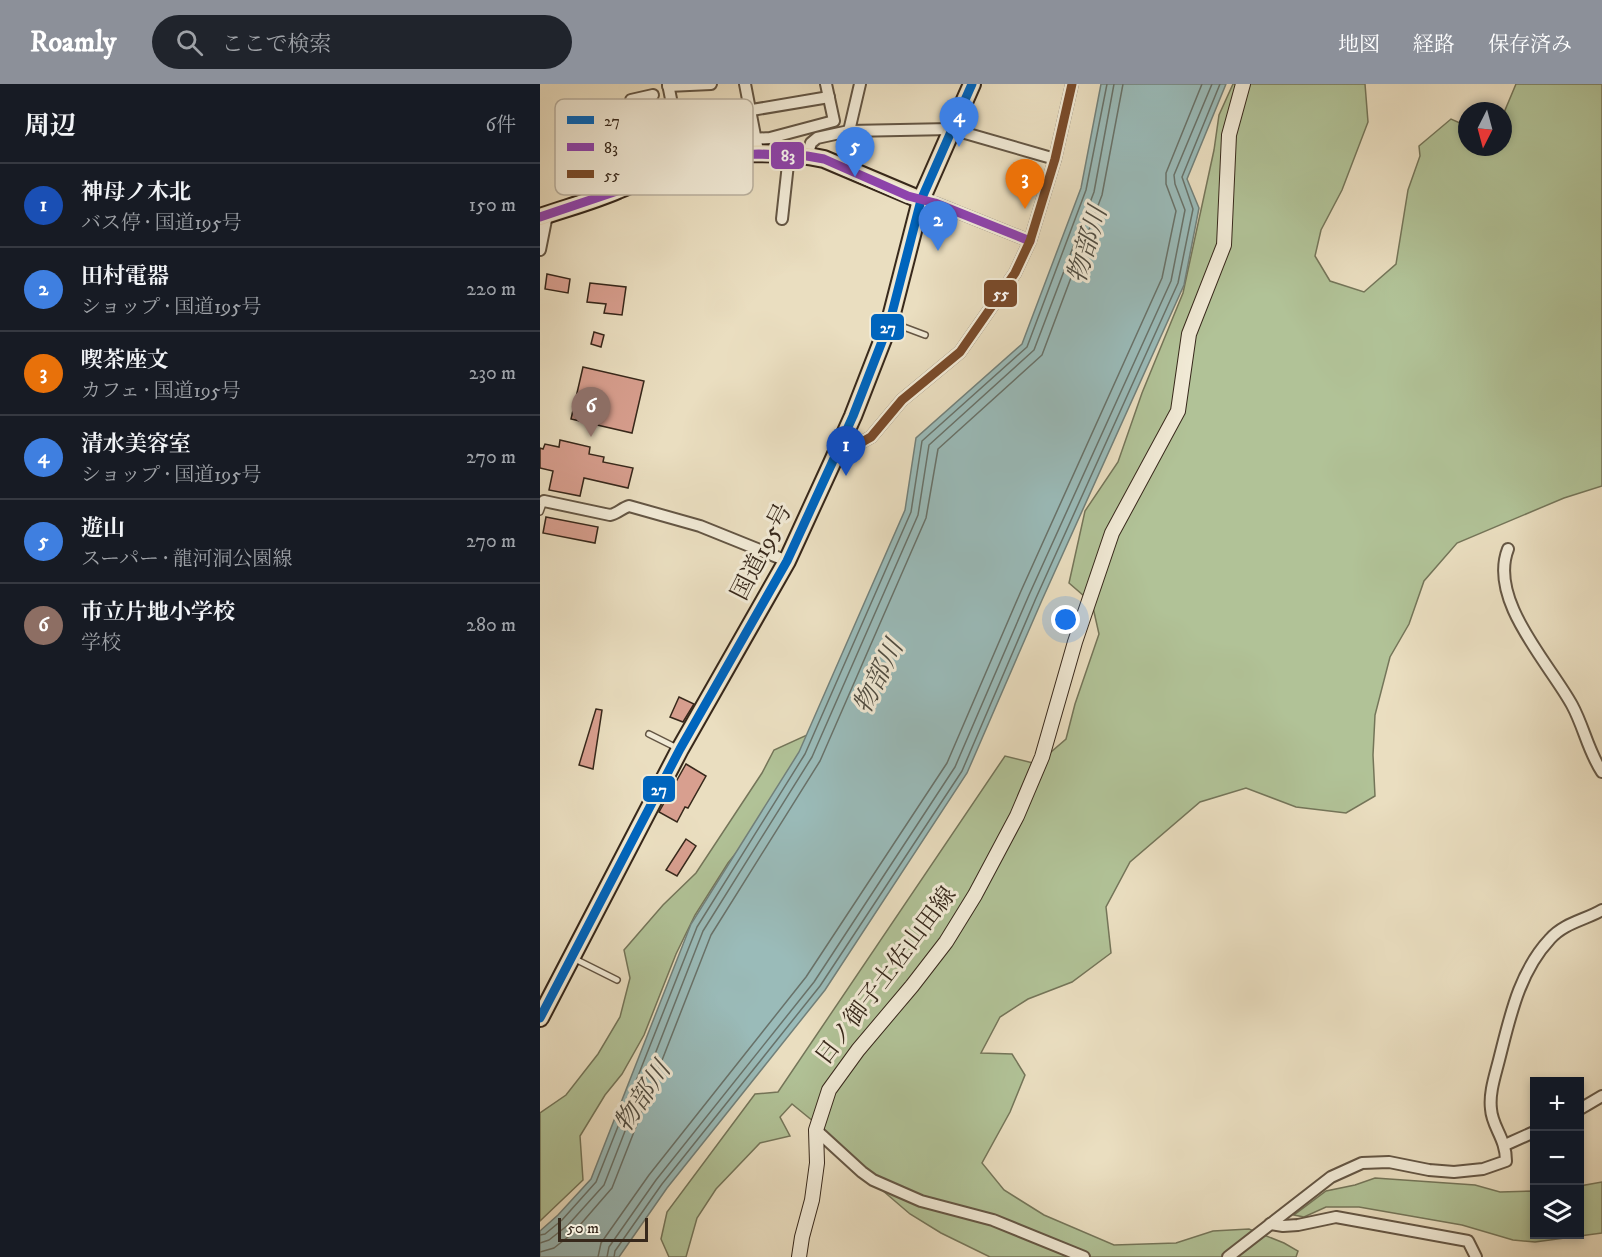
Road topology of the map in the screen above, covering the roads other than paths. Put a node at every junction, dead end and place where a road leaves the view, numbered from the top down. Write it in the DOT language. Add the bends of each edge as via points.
graph roads {
  1 [pos="711,84"];
  2 [pos="745,84"];
  3 [pos="826,84"];
  4 [pos="860,84"];
  5 [pos="972,84"];
  6 [pos="1072,84"];
  7 [pos="1243,84"];
  8 [pos="668,85"];
  9 [pos="653,95"];
  10 [pos="829,97"];
  11 [pos="637,99"];
  12 [pos="748,99"];
  13 [pos="753,110"];
  14 [pos="753,126"];
  15 [pos="951,129"];
  16 [pos="849,131"];
  17 [pos="753,147"];
  18 [pos="757,147"];
  19 [pos="753,148"];
  20 [pos="789,155"];
  21 [pos="807,156"];
  22 [pos="1055,159"];
  23 [pos="605,195"];
  24 [pos="921,200"];
  25 [pos="543,216"];
  26 [pos="782,219"];
  27 [pos="1030,241"];
  28 [pos="540,250"];
  29 [pos="890,321"];
  30 [pos="925,335"];
  31 [pos="835,457"];
  32 [pos="544,501"];
  33 [pos="540,512"];
  34 [pos="1508,549"];
  35 [pos="787,561"];
  36 [pos="649,734"];
  37 [pos="680,749"];
  38 [pos="1602,772"];
  39 [pos="1602,910"];
  40 [pos="571,957"];
  41 [pos="617,980"];
  42 [pos="540,1018"];
  43 [pos="1602,1096"];
  44 [pos="1584,1107"];
  45 [pos="816,1130"];
  46 [pos="1530,1134"];
  47 [pos="1505,1145"];
  48 [pos="1270,1224"];
  49 [pos="799,1257"];
  50 [pos="1084,1257"];
  51 [pos="1228,1257"];
  52 [pos="1476,1257"];
  1 -- 8 [label="street"];
  2 -- 12 [label="street"];
  3 -- 10 [label="street"];
  4 -- 16 [label="street"];
  5 -- 15 [label="main road, 国道195号"];
  6 -- 22 [label="street"];
  7 -- 45 [label="main road, 日ノ御子土佐山田線" via="1229,135 1224,245 1189,334 1178,411 1112,533 1038,767 975,895 946,942 829,1090"];
  9 -- 11 [label="street"];
  10 -- 13 [label="street"];
  10 -- 18 [label="street" via="834,121 770,138"];
  14 -- 18 [label="street"];
  15 -- 16 [label="street"];
  15 -- 22 [label="street"];
  15 -- 24 [label="main road, 国道195号"];
  16 -- 21 [label="street" via="816,138"];
  17 -- 18 [label="street"];
  18 -- 19 [label="main road"];
  18 -- 20 [label="main road"];
  20 -- 21 [label="main road"];
  20 -- 26 [label="street"];
  21 -- 24 [label="main road" via="824,159"];
  22 -- 27 [label="street"];
  23 -- 25 [label="main road"];
  24 -- 27 [label="street"];
  24 -- 29 [label="main road, 国道195号"];
  25 -- 28 [label="street"];
  27 -- 31 [label="street" via="1015,273 960,352 902,400 871,436"];
  29 -- 30 [label="lane"];
  29 -- 31 [label="main road, 国道195号"];
  31 -- 35 [label="main road, 国道195号"];
  32 -- 33 [label="lane"];
  32 -- 35 [label="street" via="610,515 628,506 700,526"];
  34 -- 38 [label="street" via="1503,561 1511,604 1536,651 1573,706 1593,759"];
  35 -- 37 [label="main road, 国道195号"];
  36 -- 37 [label="lane"];
  37 -- 40 [label="main road, 国道195号"];
  39 -- 47 [label="street" via="1569,924 1550,938 1527,973 1512,1007 1491,1092 1491,1111"];
  40 -- 41 [label="lane"];
  40 -- 42 [label="main road, 国道195号"];
  43 -- 44 [label="street"];
  45 -- 49 [label="main road, 日ノ御子土佐山田線" via="817,1163"];
  45 -- 50 [label="street" via="873,1180 921,1201 993,1220"];
  46 -- 47 [label="street"];
  47 -- 48 [label="street" via="1506,1161 1483,1169 1454,1172 1389,1162 1362,1163 1330,1177"];
  48 -- 51 [label="street"];
  48 -- 52 [label="street" via="1298,1225 1336,1217 1468,1241"];
}
